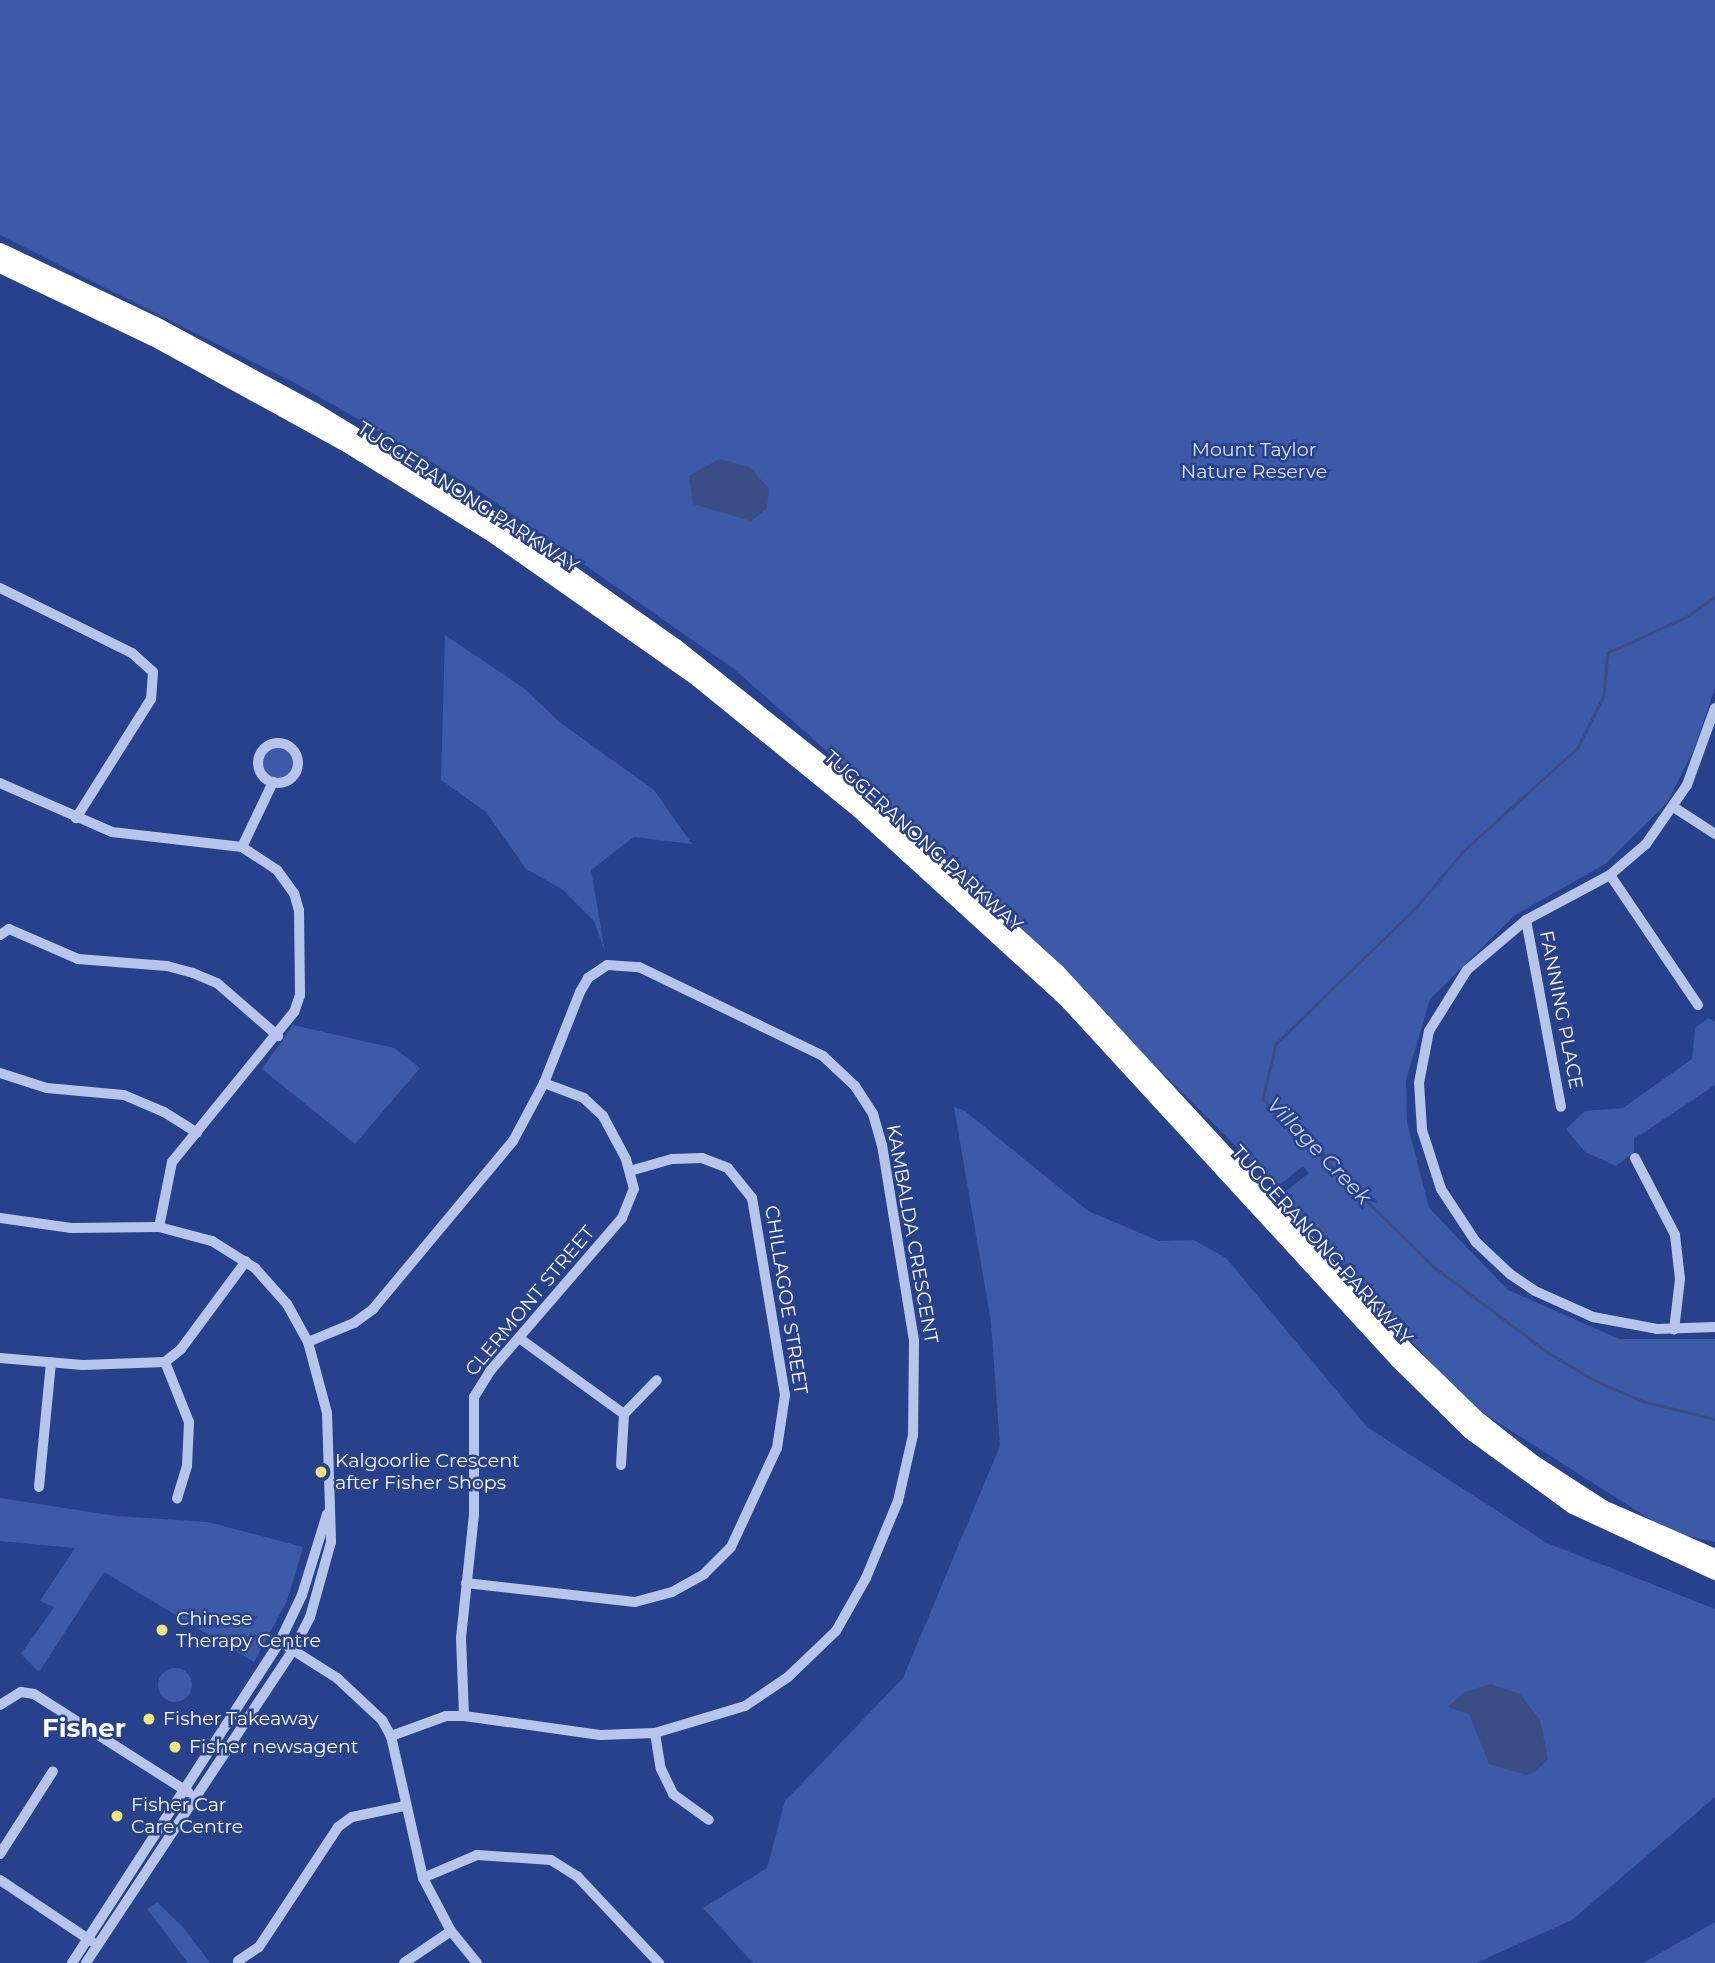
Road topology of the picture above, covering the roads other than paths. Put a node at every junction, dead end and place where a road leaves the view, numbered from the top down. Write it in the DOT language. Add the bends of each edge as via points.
graph roads {
  1 [pos="0,251"];
  2 [pos="0,265"];
  3 [pos="0,588"];
  4 [pos="1715,708"];
  5 [pos="273,782"];
  6 [pos="0,783"];
  7 [pos="1675,808"];
  8 [pos="76,818"];
  9 [pos="1715,834"];
  10 [pos="242,847"];
  11 [pos="1610,875"];
  12 [pos="1526,920"];
  13 [pos="0,935"];
  14 [pos="1698,1005"];
  15 [pos="278,1036"];
  16 [pos="0,1073"];
  17 [pos="544,1083"];
  18 [pos="1561,1107"];
  19 [pos="197,1133"];
  20 [pos="1635,1158"];
  21 [pos="630,1171"];
  22 [pos="0,1218"];
  23 [pos="159,1227"];
  24 [pos="246,1261"];
  25 [pos="1715,1326"];
  26 [pos="1674,1330"];
  27 [pos="519,1338"];
  28 [pos="308,1342"];
  29 [pos="0,1358"];
  30 [pos="165,1362"];
  31 [pos="51,1363"];
  32 [pos="657,1380"];
  33 [pos="624,1414"];
  34 [pos="621,1465"];
  35 [pos="39,1488"];
  36 [pos="177,1499"];
  37 [pos="330,1504"];
  38 [pos="1715,1557"];
  39 [pos="1715,1573"];
  40 [pos="466,1583"];
  41 [pos="279,1642"];
  42 [pos="293,1650"];
  43 [pos="0,1705"];
  44 [pos="464,1716"];
  45 [pos="656,1733"];
  46 [pos="391,1736"];
  47 [pos="53,1771"];
  48 [pos="184,1789"];
  49 [pos="196,1797"];
  50 [pos="404,1806"];
  51 [pos="709,1820"];
  52 [pos="0,1854"];
  53 [pos="423,1878"];
  54 [pos="0,1881"];
  55 [pos="451,1931"];
  56 [pos="88,1939"];
  57 [pos="98,1946"];
  58 [pos="238,1961"];
  59 [pos="72,1963"];
  60 [pos="86,1963"];
  61 [pos="404,1963"];
  62 [pos="477,1963"];
  63 [pos="659,1963"];
  1 -- 38 [label="highway, TUGGERANONG PARKWAY" via="154,324 315,411 507,528 676,647 869,801 1057,972 1406,1350 1476,1418 1532,1462 1603,1508"];
  2 -- 39 [label="highway, TUGGERANONG PARKWAY" via="159,341 343,442 492,534 698,679 859,809 1068,1001 1390,1352 1470,1431 1573,1506"];
  3 -- 8 [label="street" via="132,653 153,671 151,699"];
  4 -- 7 [label="street"];
  5 -- 10 [label="street"];
  6 -- 8 [label="street"];
  7 -- 9 [label="street"];
  7 -- 11 [label="street" via="1646,844"];
  8 -- 10 [label="street" via="94,828 139,838"];
  10 -- 15 [label="street" via="286,879 299,910 300,995"];
  11 -- 12 [label="street"];
  11 -- 14 [label="street"];
  12 -- 18 [label="street, FANNING PLACE"];
  12 -- 26 [label="street" via="1467,970 1429,1031 1419,1083 1429,1160 1457,1216 1510,1274 1554,1301 1593,1317"];
  13 -- 15 [label="street" via="9,929 78,959 167,966 192,973 217,983"];
  15 -- 19 [label="street"];
  16 -- 19 [label="street" via="47,1088 124,1095"];
  17 -- 21 [label="street" via="594,1107"];
  17 -- 28 [label="street, KAMBALDA CRESCENT" via="513,1140 373,1309 354,1323"];
  17 -- 45 [label="street, KAMBALDA CRESCENT" via="588,978 607,965 622,963 639,967 823,1056 855,1086 873,1114 882,1145 915,1354 914,1435 898,1502 866,1578 836,1631 813,1655 745,1706"];
  19 -- 23 [label="street" via="172,1162"];
  20 -- 26 [label="street" via="1675,1235 1680,1279"];
  21 -- 27 [label="street, CLERMONT STREET" via="633,1198 622,1217"];
  21 -- 40 [label="street, CHILLAGOE STREET" via="673,1159 702,1158 728,1168 752,1198 785,1395 777,1448 731,1547 704,1574 673,1592 635,1602"];
  22 -- 23 [label="street" via="71,1228"];
  23 -- 24 [label="street" via="212,1241"];
  24 -- 28 [label="street" via="287,1304"];
  24 -- 30 [label="street" via="181,1349"];
  25 -- 26 [label="street"];
  27 -- 33 [label="street"];
  27 -- 40 [label="street, CLERMONT STREET" via="474,1397 474,1514"];
  28 -- 37 [label="street" via="327,1413"];
  29 -- 31 [label="street"];
  30 -- 31 [label="street"];
  30 -- 36 [label="street" via="189,1422 187,1466"];
  31 -- 35 [label="street"];
  32 -- 33 [label="street"];
  33 -- 34 [label="street"];
  37 -- 41 [label="street" via="302,1595"];
  37 -- 42 [label="street" via="331,1542 323,1580"];
  40 -- 44 [label="street, CLERMONT STREET" via="461,1638"];
  41 -- 42 [label="street"];
  41 -- 48 [label="street"];
  42 -- 46 [label="street" via="368,1702"];
  42 -- 49 [label="street"];
  43 -- 48 [label="street" via="20,1692 34,1694"];
  44 -- 45 [label="street, KAMBALDA CRESCENT" via="600,1735"];
  44 -- 46 [label="street, KAMBALDA CRESCENT" via="446,1716"];
  45 -- 51 [label="street" via="661,1769 673,1794"];
  46 -- 50 [label="street"];
  47 -- 52 [label="street"];
  48 -- 49 [label="street"];
  48 -- 56 [label="street"];
  49 -- 57 [label="street"];
  50 -- 53 [label="street"];
  50 -- 58 [label="street" via="352,1817 338,1827 259,1947"];
  53 -- 55 [label="street"];
  53 -- 63 [label="street" via="491,1853 551,1860 577,1876"];
  54 -- 56 [label="street"];
  55 -- 61 [label="street"];
  55 -- 62 [label="street"];
  56 -- 57 [label="street"];
  56 -- 59 [label="street"];
  57 -- 60 [label="street"];
}
